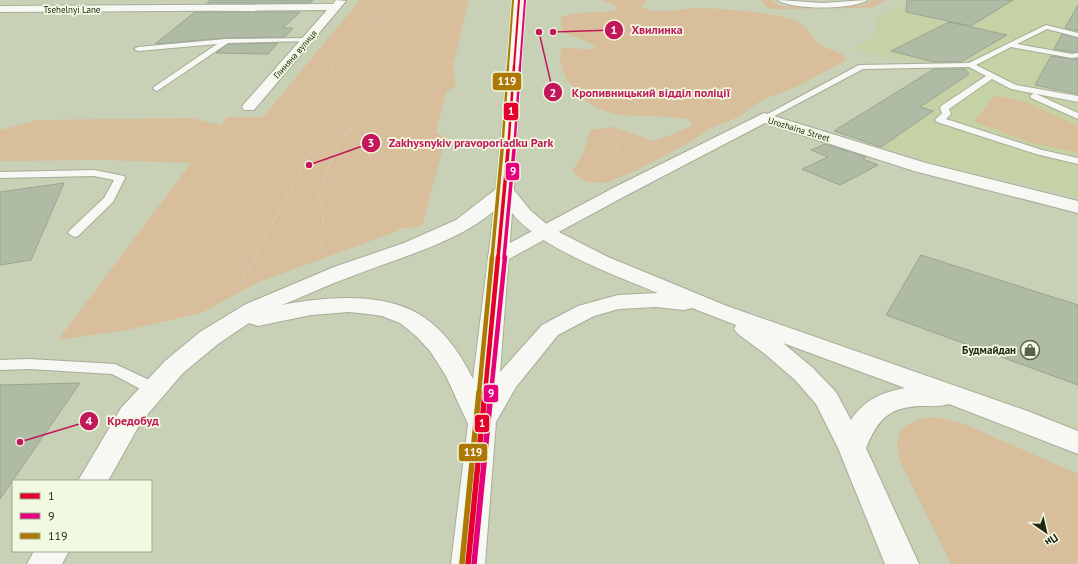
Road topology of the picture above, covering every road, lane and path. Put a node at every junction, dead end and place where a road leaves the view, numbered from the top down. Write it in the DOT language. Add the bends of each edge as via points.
graph roads {
  1 [pos="168,0"];
  2 [pos="393,0"];
  3 [pos="519,0"];
  4 [pos="665,0"];
  5 [pos="781,0"];
  6 [pos="864,0"];
  7 [pos="900,0"];
  8 [pos="338,4"];
  9 [pos="159,8"];
  10 [pos="0,9"];
  11 [pos="883,9"];
  12 [pos="877,14"];
  13 [pos="1078,35"];
  14 [pos="307,40"];
  15 [pos="226,41"];
  16 [pos="1009,45"];
  17 [pos="482,48"];
  18 [pos="138,49"];
  19 [pos="1076,56"];
  20 [pos="970,66"];
  21 [pos="862,67"];
  22 [pos="991,76"];
  23 [pos="1014,87"];
  24 [pos="157,89"];
  25 [pos="1078,99"];
  26 [pos="249,107"];
  27 [pos="1078,116"];
  28 [pos="764,118"];
  29 [pos="350,130"];
  30 [pos="1078,161"];
  31 [pos="0,175"];
  32 [pos="505,191"];
  33 [pos="621,191"];
  34 [pos="1078,207"];
  35 [pos="544,232"];
  36 [pos="74,233"];
  37 [pos="327,252"];
  38 [pos="498,257"];
  39 [pos="238,289"];
  40 [pos="719,311"];
  41 [pos="209,338"];
  42 [pos="0,365"];
  43 [pos="154,389"];
  44 [pos="1020,419"];
  45 [pos="481,423"];
  46 [pos="1078,444"];
  47 [pos="852,448"];
  48 [pos="94,480"];
  49 [pos="51,552"];
  50 [pos="44,564"];
  51 [pos="468,564"];
  52 [pos="902,564"];
  1 -- 9 [label="main road"];
  2 -- 29 [label="path" via="363,42 343,86 335,113"];
  3 -- 32 [label="main road"];
  4 -- 33 [label="path" via="674,16 638,41 636,102 617,137"];
  5 -- 6 [label="lane" via="794,4 852,4"];
  7 -- 11 [label="path"];
  8 -- 9 [label="main road, Tsehelnyi Lane"];
  8 -- 14 [label="main road, Глиняна вулиця"];
  9 -- 10 [label="main road, Tsehelnyi Lane"];
  12 -- 21 [label="path" via="872,18 870,33 850,45 848,52 861,62"];
  13 -- 16 [label="lane" via="1046,26"];
  14 -- 15 [label="lane"];
  14 -- 26 [label="main road, Глиняна вулиця"];
  15 -- 18 [label="lane"];
  15 -- 24 [label="lane"];
  16 -- 19 [label="lane"];
  16 -- 20 [label="lane"];
  17 -- 29 [label="path" via="433,69 396,90"];
  20 -- 21 [label="lane"];
  20 -- 22 [label="lane"];
  21 -- 28 [label="lane"];
  22 -- 23 [label="lane"];
  22 -- 30 [label="lane" via="944,108 947,114 940,120 1039,152"];
  23 -- 25 [label="lane"];
  23 -- 27 [label="lane"];
  28 -- 33 [label="main road, Urozhaina Street"];
  28 -- 34 [label="main road, Urozhaina Street" via="920,167"];
  29 -- 37 [label="path" via="336,149 318,192 323,215 322,245"];
  29 -- 39 [label="path" via="310,153"];
  31 -- 36 [label="lane" via="94,172 120,178 108,200"];
  32 -- 35 [label="main road" via="523,214"];
  32 -- 38 [label="main road"];
  32 -- 41 [label="main road" via="463,224 254,309"];
  33 -- 35 [label="main road, Urozhaina Street"];
  35 -- 38 [label="main road, Urozhaina Street"];
  35 -- 40 [label="main road" via="601,261"];
  38 -- 45 [label="main road"];
  40 -- 44 [label="main road"];
  40 -- 45 [label="main road" via="692,304 656,300 618,302 586,312 550,330 507,381"];
  40 -- 47 [label="main road" via="774,348 804,374 827,399"];
  41 -- 43 [label="main road" via="174,367"];
  41 -- 45 [label="main road" via="263,317 325,306 372,307 402,315 425,330 444,352"];
  42 -- 43 [label="lane" via="29,364 115,369"];
  43 -- 48 [label="main road" via="132,416"];
  44 -- 46 [label="main road"];
  44 -- 47 [label="main road" via="957,399 917,395 886,402 869,414 857,432"];
  45 -- 51 [label="main road"];
  47 -- 52 [label="main road"];
  49 -- 50 [label="main road"];
}
